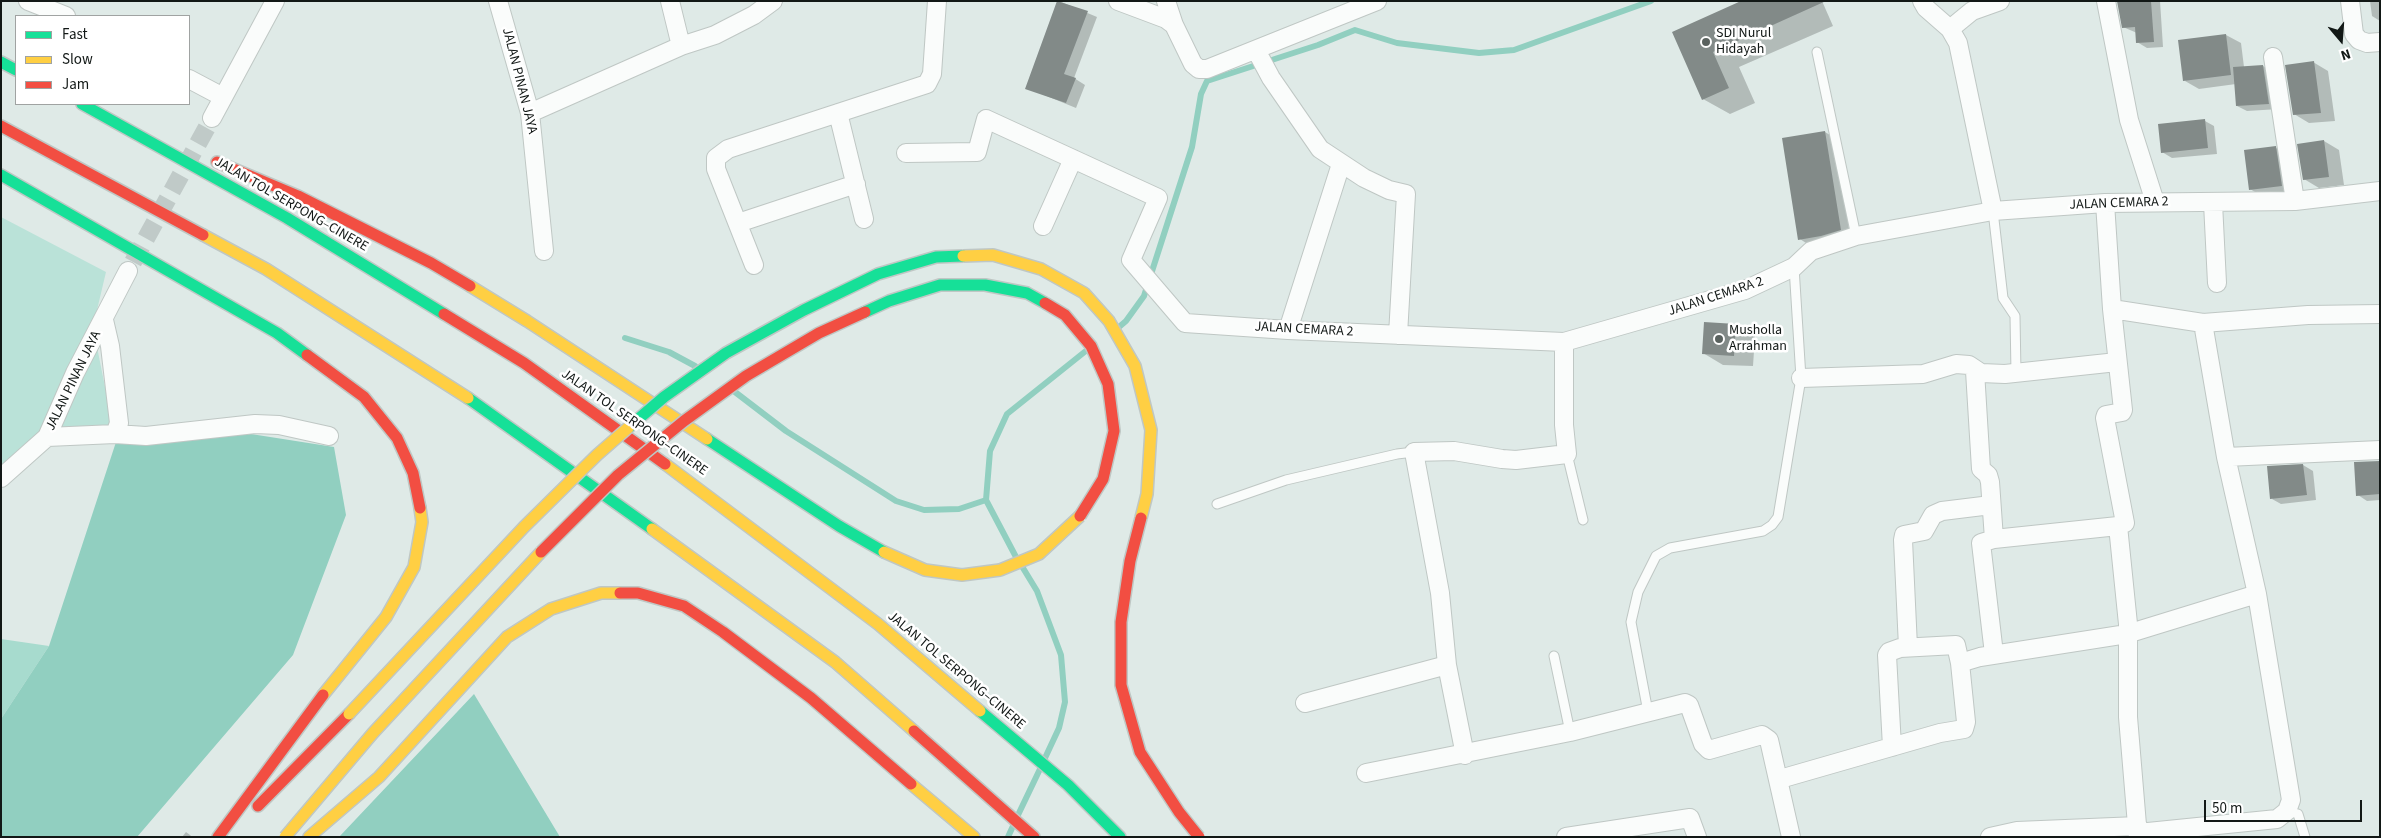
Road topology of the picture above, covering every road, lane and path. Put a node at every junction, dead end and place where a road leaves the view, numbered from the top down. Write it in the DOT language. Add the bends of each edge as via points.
graph roads {
  1 [pos="28,1"];
  2 [pos="275,1"];
  3 [pos="498,1"];
  4 [pos="670,1"];
  5 [pos="773,1"];
  6 [pos="937,1"];
  7 [pos="1118,1"];
  8 [pos="1166,1"];
  9 [pos="1377,1"];
  10 [pos="1922,1"];
  11 [pos="2000,1"];
  12 [pos="2106,1"];
  13 [pos="2350,1"];
  14 [pos="63,15"];
  15 [pos="1174,24"];
  16 [pos="1950,29"];
  17 [pos="2380,42"];
  18 [pos="681,46"];
  19 [pos="1256,50"];
  20 [pos="1817,52"];
  21 [pos="2273,57"];
  22 [pos="1,62"];
  23 [pos="15,69"];
  24 [pos="190,79"];
  25 [pos="223,97"];
  26 [pos="84,105"];
  27 [pos="96,111"];
  28 [pos="530,113"];
  29 [pos="838,113"];
  30 [pos="212,118"];
  31 [pos="1,126"];
  32 [pos="188,150"];
  33 [pos="906,153"];
  34 [pos="206,157"];
  35 [pos="1073,159"];
  36 [pos="1341,164"];
  37 [pos="1,175"];
  38 [pos="856,184"];
  39 [pos="2380,191"];
  40 [pos="2295,201"];
  41 [pos="2155,202"];
  42 [pos="2106,203"];
  43 [pos="2213,203"];
  44 [pos="1993,211"];
  45 [pos="864,219"];
  46 [pos="738,223"];
  47 [pos="1043,226"];
  48 [pos="1856,236"];
  49 [pos="544,250"];
  50 [pos="754,265"];
  51 [pos="1794,267"];
  52 [pos="128,271"];
  53 [pos="2218,283"];
  54 [pos="2112,309"];
  55 [pos="2380,314"];
  56 [pos="104,320"];
  57 [pos="2203,323"];
  58 [pos="1288,330"];
  59 [pos="1398,335"];
  60 [pos="1564,342"];
  61 [pos="2117,362"];
  62 [pos="1975,371"];
  63 [pos="2016,373"];
  64 [pos="1801,378"];
  65 [pos="115,434"];
  66 [pos="330,436"];
  67 [pos="47,437"];
  68 [pos="2380,450"];
  69 [pos="1414,452"];
  70 [pos="1567,454"];
  71 [pos="2226,457"];
  72 [pos="1,478"];
  73 [pos="1217,504"];
  74 [pos="1991,505"];
  75 [pos="1583,520"];
  76 [pos="2118,526"];
  77 [pos="1994,539"];
  78 [pos="2256,594"];
  79 [pos="2127,634"];
  80 [pos="1908,647"];
  81 [pos="1994,654"];
  82 [pos="1554,656"];
  83 [pos="1960,663"];
  84 [pos="1447,665"];
  85 [pos="1305,703"];
  86 [pos="1648,712"];
  87 [pos="1570,732"];
  88 [pos="1892,747"];
  89 [pos="1465,755"];
  90 [pos="1366,773"];
  91 [pos="1780,779"];
  92 [pos="2287,811"];
  93 [pos="2138,832"];
  94 [pos="218,837"];
  95 [pos="227,837"];
  96 [pos="285,837"];
  97 [pos="309,837"];
  98 [pos="974,837"];
  99 [pos="1034,837"];
  100 [pos="1120,837"];
  101 [pos="1199,837"];
  102 [pos="1566,837"];
  103 [pos="1697,837"];
  104 [pos="1791,837"];
  105 [pos="1990,837"];
  106 [pos="2305,837"];
  1 -- 14 [label="street"];
  2 -- 25 [label="street"];
  3 -- 28 [label="street, JALAN PINAN JAYA"];
  4 -- 18 [label="street"];
  5 -- 18 [label="street" via="723,31"];
  6 -- 29 [label="street" via="932,74 927,84"];
  7 -- 15 [label="street"];
  8 -- 15 [label="street"];
  9 -- 19 [label="street"];
  10 -- 16 [label="street"];
  11 -- 16 [label="street" via="1972,11"];
  12 -- 41 [label="street" via="2129,120"];
  13 -- 17 [label="street" via="2354,34 2368,43"];
  15 -- 19 [label="street" via="1193,64 1199,69 1208,69"];
  16 -- 44 [label="street" via="1958,43"];
  18 -- 28 [label="street"];
  19 -- 36 [label="street" via="1271,78 1320,149"];
  20 -- 48 [label="lane"];
  21 -- 40 [label="street"];
  22 -- 23 [label="highway"];
  24 -- 25 [label="street"];
  25 -- 30 [label="street"];
  26 -- 27 [label="highway, JALAN TOL SERPONG–CINERE"];
  27 -- 32 [label="highway"];
  27 -- 100 [label="highway, JALAN TOL SERPONG–CINERE" via="287,218 524,363 732,512 878,624 1068,785"];
  28 -- 49 [label="street, JALAN PINAN JAYA"];
  29 -- 38 [label="street"];
  29 -- 46 [label="street" via="728,150 716,158 716,169"];
  31 -- 99 [label="highway" via="266,270 494,414 835,662"];
  33 -- 35 [label="street" via="977,152 986,119"];
  34 -- 96 [label="highway, bridge" via="298,196 430,263 527,321 839,526 890,556 925,570 962,575 1000,570 1039,554 1077,521 1103,479 1114,431 1108,384 1091,346 1065,315 1027,293 985,285 940,285 889,301 819,333 746,376 684,421 618,475 547,546 380,726"];
  35 -- 47 [label="street"];
  35 -- 58 [label="street, JALAN CEMARA 2" via="1158,198 1131,260 1186,323"];
  36 -- 58 [label="street"];
  36 -- 59 [label="street" via="1389,190 1406,194"];
  37 -- 94 [label="highway" via="277,333 364,397 397,438 413,473 422,522 414,568 386,618 329,687"];
  38 -- 45 [label="street"];
  38 -- 46 [label="street"];
  39 -- 40 [label="street, JALAN CEMARA 2"];
  40 -- 43 [label="street, JALAN CEMARA 2"];
  41 -- 42 [label="street, JALAN CEMARA 2"];
  41 -- 43 [label="street, JALAN CEMARA 2"];
  42 -- 44 [label="street, JALAN CEMARA 2"];
  42 -- 54 [label="street"];
  43 -- 53 [label="street"];
  44 -- 48 [label="street, JALAN CEMARA 2"];
  44 -- 63 [label="lane" via="2003,298 2015,316"];
  46 -- 50 [label="street"];
  48 -- 51 [label="street, JALAN CEMARA 2" via="1811,251"];
  51 -- 60 [label="street, JALAN CEMARA 2" via="1745,290"];
  51 -- 64 [label="lane"];
  52 -- 56 [label="street, JALAN PINAN JAYA"];
  54 -- 57 [label="street"];
  54 -- 61 [label="street"];
  55 -- 57 [label="street" via="2308,315"];
  56 -- 65 [label="street" via="119,423"];
  56 -- 67 [label="street, JALAN PINAN JAYA" via="75,373"];
  57 -- 71 [label="street"];
  58 -- 59 [label="street, JALAN CEMARA 2"];
  59 -- 60 [label="street, JALAN CEMARA 2"];
  60 -- 70 [label="street"];
  61 -- 63 [label="street"];
  61 -- 76 [label="street" via="2123,411 2105,418 2125,523"];
  62 -- 63 [label="street"];
  62 -- 64 [label="street" via="1969,365 1956,364 1923,374"];
  62 -- 74 [label="street" via="1981,469 1988,475"];
  64 -- 86 [label="lane" via="1778,517 1772,525 1762,531 1662,552 1656,556 1638,592 1631,622"];
  65 -- 66 [label="street" via="146,436 255,424 279,425"];
  65 -- 67 [label="street"];
  67 -- 72 [label="street, JALAN PINAN JAYA"];
  68 -- 71 [label="street"];
  69 -- 70 [label="street" via="1454,451 1516,460"];
  69 -- 73 [label="lane" via="1286,480"];
  69 -- 84 [label="street" via="1440,593"];
  70 -- 75 [label="lane"];
  71 -- 78 [label="street"];
  74 -- 77 [label="street"];
  74 -- 80 [label="street" via="1942,511 1933,515 1924,531 1904,535"];
  76 -- 77 [label="street"];
  76 -- 79 [label="street"];
  77 -- 81 [label="street" via="1981,543"];
  78 -- 79 [label="street"];
  78 -- 92 [label="street" via="2291,800"];
  79 -- 81 [label="street"];
  79 -- 93 [label="street" via="2128,717"];
  80 -- 83 [label="street" via="1956,645"];
  80 -- 88 [label="street" via="1893,650 1887,655"];
  81 -- 83 [label="street"];
  82 -- 87 [label="lane"];
  83 -- 88 [label="street" via="1966,726"];
  84 -- 85 [label="street"];
  84 -- 89 [label="street"];
  86 -- 87 [label="street"];
  86 -- 91 [label="street" via="1681,703 1689,706 1703,744 1709,750 1766,736"];
  87 -- 89 [label="street"];
  88 -- 91 [label="street"];
  89 -- 90 [label="street"];
  91 -- 104 [label="street"];
  92 -- 93 [label="street" via="2277,819"];
  92 -- 106 [label="lane" via="2298,814"];
  93 -- 105 [label="street" via="2017,831"];
  95 -- 101 [label="highway, bridge" via="349,714 524,527 597,454 664,397 726,353 878,274 936,256 992,255 1042,269 1084,294 1108,321 1135,366 1151,430 1147,494 1130,561 1120,622 1121,685 1140,752"];
  97 -- 98 [label="highway" via="379,777 507,637 551,609 601,593 638,593 684,606 723,632 812,698"];
  102 -- 103 [label="street" via="1690,818"];
}
